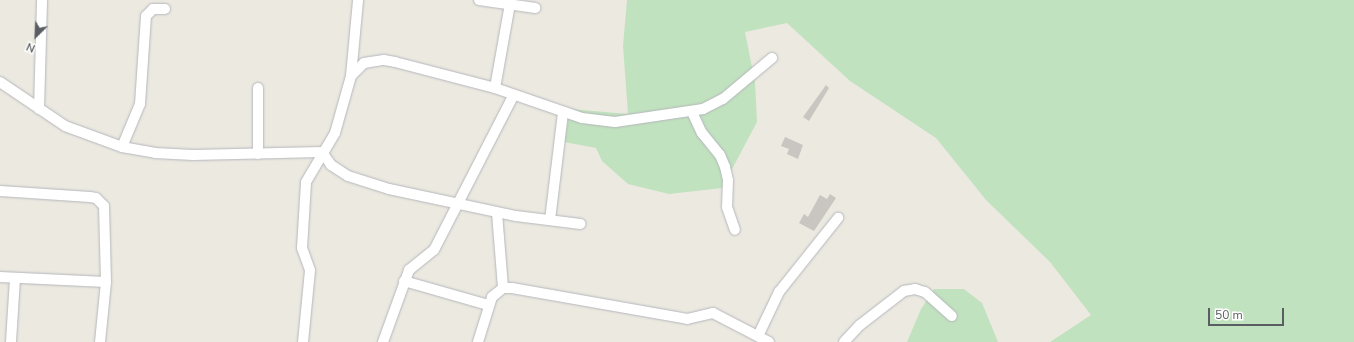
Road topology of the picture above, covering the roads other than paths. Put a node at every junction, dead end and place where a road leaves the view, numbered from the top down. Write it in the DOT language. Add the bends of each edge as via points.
graph roads {
  1 [pos="42,0"];
  2 [pos="358,0"];
  3 [pos="481,0"];
  4 [pos="510,4"];
  5 [pos="535,8"];
  6 [pos="165,9"];
  7 [pos="772,58"];
  8 [pos="351,76"];
  9 [pos="0,82"];
  10 [pos="258,88"];
  11 [pos="494,88"];
  12 [pos="513,96"];
  13 [pos="39,110"];
  14 [pos="563,112"];
  15 [pos="692,112"];
  16 [pos="122,147"];
  17 [pos="322,152"];
  18 [pos="258,154"];
  19 [pos="0,191"];
  20 [pos="457,206"];
  21 [pos="497,213"];
  22 [pos="838,218"];
  23 [pos="550,220"];
  24 [pos="581,224"];
  25 [pos="735,230"];
  26 [pos="0,277"];
  27 [pos="15,278"];
  28 [pos="404,281"];
  29 [pos="106,282"];
  30 [pos="503,288"];
  31 [pos="488,305"];
  32 [pos="952,316"];
  33 [pos="758,336"];
  34 [pos="11,342"];
  35 [pos="100,342"];
  36 [pos="303,342"];
  37 [pos="383,342"];
  38 [pos="478,342"];
  39 [pos="769,342"];
  40 [pos="844,342"];
  1 -- 13 [label="street"];
  2 -- 8 [label="street"];
  3 -- 4 [label="street"];
  4 -- 5 [label="street"];
  4 -- 11 [label="street"];
  6 -- 16 [label="street" via="153,9 146,16 140,104"];
  7 -- 15 [label="street" via="722,99"];
  8 -- 11 [label="street" via="364,63 384,60"];
  8 -- 17 [label="street" via="340,123"];
  9 -- 13 [label="street"];
  10 -- 18 [label="street"];
  11 -- 12 [label="street"];
  12 -- 14 [label="street"];
  12 -- 20 [label="street"];
  13 -- 16 [label="street" via="65,126"];
  14 -- 15 [label="street" via="593,120 615,122"];
  14 -- 23 [label="street"];
  15 -- 25 [label="street" via="702,133 720,155 725,167 728,180 727,207"];
  16 -- 18 [label="street" via="155,153"];
  17 -- 18 [label="street"];
  17 -- 20 [label="street" via="332,165 348,176"];
  17 -- 36 [label="street" via="306,182 303,199 302,248 310,270"];
  19 -- 29 [label="street" via="90,197 101,201 106,212"];
  20 -- 21 [label="street"];
  20 -- 28 [label="street" via="434,250 413,265"];
  21 -- 23 [label="street"];
  21 -- 30 [label="street"];
  22 -- 33 [label="street" via="779,292"];
  23 -- 24 [label="street"];
  26 -- 27 [label="street"];
  27 -- 29 [label="street"];
  27 -- 34 [label="street"];
  28 -- 31 [label="street"];
  28 -- 37 [label="street"];
  29 -- 35 [label="street"];
  30 -- 31 [label="street" via="492,297"];
  30 -- 33 [label="street" via="687,319 713,313"];
  31 -- 38 [label="street"];
  32 -- 40 [label="street" via="925,292 915,289 904,291 860,325"];
  33 -- 39 [label="street"];
}
